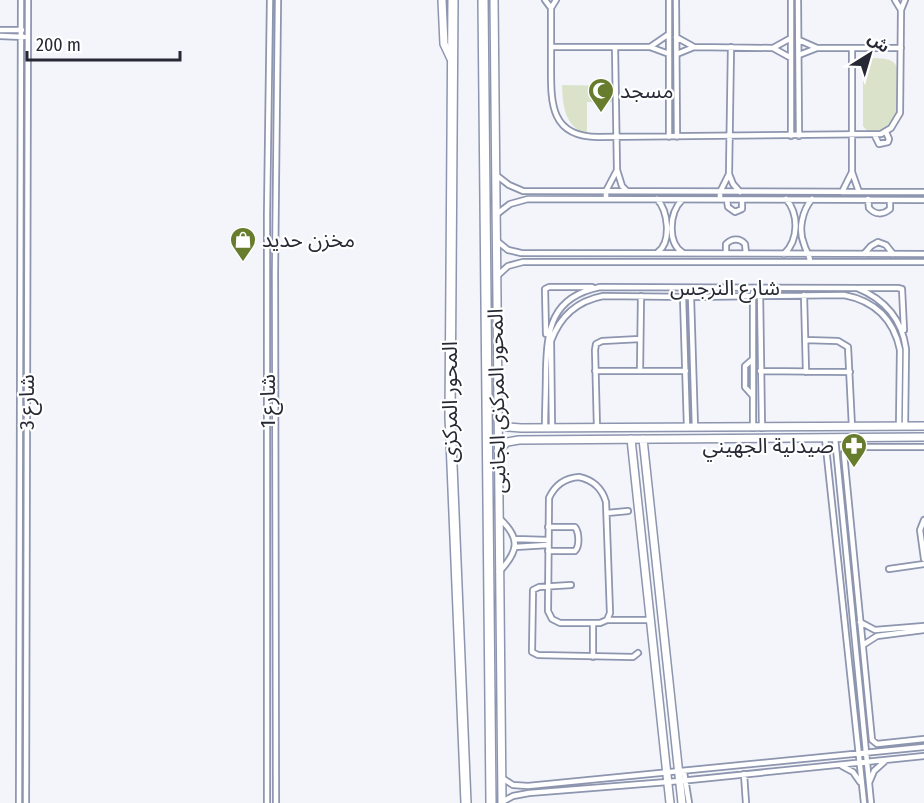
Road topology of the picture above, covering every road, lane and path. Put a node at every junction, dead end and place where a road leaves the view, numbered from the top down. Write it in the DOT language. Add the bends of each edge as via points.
graph roads {
  1 [pos="21,0"];
  2 [pos="28,0"];
  3 [pos="270,0"];
  4 [pos="278,0"];
  5 [pos="442,0"];
  6 [pos="453,0"];
  7 [pos="483,0"];
  8 [pos="545,0"];
  9 [pos="556,0"];
  10 [pos="668,0"];
  11 [pos="799,0"];
  12 [pos="895,0"];
  13 [pos="905,0"];
  14 [pos="496,1"];
  15 [pos="678,1"];
  16 [pos="790,1"];
  17 [pos="551,8"];
  18 [pos="901,10"];
  19 [pos="0,30"];
  20 [pos="22,30"];
  21 [pos="28,30"];
  22 [pos="669,34"];
  23 [pos="0,36"];
  24 [pos="25,37"];
  25 [pos="676,37"];
  26 [pos="791,38"];
  27 [pos="799,40"];
  28 [pos="551,47"];
  29 [pos="615,47"];
  30 [pos="650,47"];
  31 [pos="694,47"];
  32 [pos="732,47"];
  33 [pos="773,48"];
  34 [pos="817,48"];
  35 [pos="852,48"];
  36 [pos="901,48"];
  37 [pos="669,54"];
  38 [pos="676,54"];
  39 [pos="799,55"];
  40 [pos="791,58"];
  41 [pos="451,59"];
  42 [pos="483,83"];
  43 [pos="495,83"];
  44 [pos="886,132"];
  45 [pos="730,136"];
  46 [pos="791,136"];
  47 [pos="799,136"];
  48 [pos="852,136"];
  49 [pos="875,136"];
  50 [pos="616,137"];
  51 [pos="669,137"];
  52 [pos="677,137"];
  53 [pos="617,170"];
  54 [pos="852,172"];
  55 [pos="495,174"];
  56 [pos="729,174"];
  57 [pos="606,191"];
  58 [pos="627,191"];
  59 [pos="720,192"];
  60 [pos="740,192"];
  61 [pos="842,192"];
  62 [pos="859,192"];
  63 [pos="924,192"];
  64 [pos="606,199"];
  65 [pos="657,199"];
  66 [pos="683,199"];
  67 [pos="720,199"];
  68 [pos="868,199"];
  69 [pos="727,200"];
  70 [pos="742,200"];
  71 [pos="786,200"];
  72 [pos="812,200"];
  73 [pos="890,200"];
  74 [pos="924,200"];
  75 [pos="495,216"];
  76 [pos="497,241"];
  77 [pos="655,253"];
  78 [pos="683,253"];
  79 [pos="726,254"];
  80 [pos="746,254"];
  81 [pos="784,254"];
  82 [pos="810,254"];
  83 [pos="864,254"];
  84 [pos="893,254"];
  85 [pos="924,254"];
  86 [pos="810,262"];
  87 [pos="924,262"];
  88 [pos="496,277"];
  89 [pos="600,287"];
  90 [pos="753,288"];
  91 [pos="760,288"];
  92 [pos="857,288"];
  93 [pos="753,295"];
  94 [pos="760,295"];
  95 [pos="804,295"];
  96 [pos="640,296"];
  97 [pos="683,297"];
  98 [pos="691,297"];
  99 [pos="904,336"];
  100 [pos="640,339"];
  101 [pos="547,340"];
  102 [pos="805,340"];
  103 [pos="268,341"];
  104 [pos="275,341"];
  105 [pos="753,359"];
  106 [pos="686,370"];
  107 [pos="595,371"];
  108 [pos="640,371"];
  109 [pos="760,371"];
  110 [pos="806,372"];
  111 [pos="850,372"];
  112 [pos="753,396"];
  113 [pos="498,420"];
  114 [pos="902,426"];
  115 [pos="924,426"];
  116 [pos="852,427"];
  117 [pos="521,428"];
  118 [pos="548,428"];
  119 [pos="597,428"];
  120 [pos="691,428"];
  121 [pos="753,428"];
  122 [pos="762,428"];
  123 [pos="794,428"];
  124 [pos="887,437"];
  125 [pos="924,437"];
  126 [pos="825,438"];
  127 [pos="834,438"];
  128 [pos="631,439"];
  129 [pos="643,439"];
  130 [pos="794,439"];
  131 [pos="519,440"];
  132 [pos="887,447"];
  133 [pos="924,447"];
  134 [pos="498,451"];
  135 [pos="628,511"];
  136 [pos="606,513"];
  137 [pos="499,518"];
  138 [pos="924,520"];
  139 [pos="548,527"];
  140 [pos="515,539"];
  141 [pos="548,545"];
  142 [pos="515,547"];
  143 [pos="924,559"];
  144 [pos="924,564"];
  145 [pos="889,569"];
  146 [pos="499,572"];
  147 [pos="658,579"];
  148 [pos="646,580"];
  149 [pos="571,585"];
  150 [pos="547,586"];
  151 [pos="849,593"];
  152 [pos="858,593"];
  153 [pos="267,596"];
  154 [pos="276,596"];
  155 [pos="648,599"];
  156 [pos="660,600"];
  157 [pos="607,620"];
  158 [pos="651,620"];
  159 [pos="860,622"];
  160 [pos="593,624"];
  161 [pos="924,628"];
  162 [pos="863,645"];
  163 [pos="638,653"];
  164 [pos="593,657"];
  165 [pos="868,706"];
  166 [pos="860,707"];
  167 [pos="924,739"];
  168 [pos="906,741"];
  169 [pos="924,747"];
  170 [pos="906,749"];
  171 [pos="865,754"];
  172 [pos="858,755"];
  173 [pos="924,756"];
  174 [pos="885,760"];
  175 [pos="859,763"];
  176 [pos="866,763"];
  177 [pos="839,765"];
  178 [pos="682,772"];
  179 [pos="667,774"];
  180 [pos="744,774"];
  181 [pos="501,777"];
  182 [pos="683,781"];
  183 [pos="668,782"];
  184 [pos="862,785"];
  185 [pos="869,785"];
  186 [pos="528,786"];
  187 [pos="466,788"];
  188 [pos="529,793"];
  189 [pos="502,802"];
  190 [pos="19,803"];
  191 [pos="26,803"];
  192 [pos="267,803"];
  193 [pos="276,803"];
  194 [pos="460,803"];
  195 [pos="466,803"];
  196 [pos="491,803"];
  197 [pos="670,803"];
  198 [pos="682,803"];
  199 [pos="689,803"];
  200 [pos="746,803"];
  201 [pos="864,803"];
  202 [pos="871,803"];
  1 -- 20 [label="street, شارع 3"];
  2 -- 21 [label="street, شارع 3"];
  3 -- 103 [label="street, شارع 1"];
  4 -- 104 [label="street, شارع 1"];
  5 -- 41 [label="street" via="444,44"];
  6 -- 41 [label="highway, المحور المركزى"];
  7 -- 42 [label="highway, المحور المركزى"];
  8 -- 17 [label="street"];
  9 -- 17 [label="street"];
  10 -- 15 [label="street"];
  10 -- 22 [label="street"];
  11 -- 16 [label="street"];
  11 -- 27 [label="street"];
  12 -- 18 [label="street"];
  13 -- 18 [label="street"];
  14 -- 43 [label="street, المحور المركزى الجانبى"];
  15 -- 25 [label="street"];
  16 -- 26 [label="street"];
  17 -- 28 [label="street"];
  18 -- 36 [label="street"];
  19 -- 20 [label="street"];
  20 -- 21 [label="street"];
  20 -- 24 [label="street, شارع 3"];
  21 -- 24 [label="street, شارع 3"];
  22 -- 30 [label="street"];
  22 -- 37 [label="street"];
  23 -- 24 [label="street"];
  24 -- 190 [label="street, شارع 3"];
  24 -- 191 [label="street, شارع 3"];
  25 -- 31 [label="street"];
  25 -- 38 [label="street"];
  26 -- 33 [label="street"];
  26 -- 40 [label="street"];
  27 -- 34 [label="street"];
  27 -- 39 [label="street"];
  28 -- 29 [label="street"];
  28 -- 50 [label="street" via="551,99 561,122 582,135"];
  29 -- 30 [label="street"];
  29 -- 50 [label="street"];
  30 -- 37 [label="street"];
  31 -- 32 [label="street"];
  31 -- 38 [label="street"];
  32 -- 33 [label="street"];
  32 -- 45 [label="street"];
  33 -- 40 [label="street"];
  34 -- 35 [label="street"];
  34 -- 39 [label="street"];
  35 -- 36 [label="street"];
  35 -- 48 [label="street"];
  36 -- 44 [label="street" via="900,113"];
  37 -- 51 [label="street"];
  38 -- 52 [label="street"];
  39 -- 47 [label="street"];
  40 -- 46 [label="street"];
  41 -- 187 [label="highway, المحور المركزى" via="451,470"];
  42 -- 43 [label="highway"];
  42 -- 196 [label="highway, المحور المركزى"];
  43 -- 55 [label="street, المحور المركزى الجانبى"];
  44 -- 49 [label="street"];
  44 -- 49 [label="street" via="888,142 879,144"];
  45 -- 46 [label="street"];
  45 -- 52 [label="street"];
  45 -- 56 [label="street"];
  46 -- 47 [label="street"];
  47 -- 48 [label="street"];
  48 -- 49 [label="street"];
  48 -- 54 [label="street"];
  50 -- 51 [label="street"];
  50 -- 53 [label="street"];
  51 -- 52 [label="street"];
  53 -- 57 [label="street"];
  53 -- 58 [label="street"];
  54 -- 61 [label="street"];
  54 -- 62 [label="street"];
  55 -- 57 [label="street" via="523,191"];
  55 -- 75 [label="street, المحور المركزى الجانبى"];
  56 -- 59 [label="street"];
  56 -- 60 [label="street"];
  57 -- 58 [label="street"];
  57 -- 64 [label="street"];
  58 -- 59 [label="street"];
  59 -- 60 [label="street"];
  59 -- 67 [label="street"];
  60 -- 61 [label="street"];
  61 -- 62 [label="street"];
  62 -- 63 [label="street"];
  64 -- 65 [label="street"];
  64 -- 75 [label="street" via="523,199"];
  65 -- 66 [label="street"];
  65 -- 77 [label="street" via="666,214 666,241"];
  66 -- 67 [label="street"];
  66 -- 78 [label="street" via="673,214 673,241"];
  67 -- 69 [label="street"];
  68 -- 72 [label="street"];
  68 -- 73 [label="street"];
  68 -- 73 [label="street" via="869,208 878,213 890,209"];
  69 -- 70 [label="street"];
  69 -- 70 [label="street" via="728,207 735,212 742,208"];
  70 -- 71 [label="street"];
  71 -- 72 [label="street"];
  71 -- 81 [label="street" via="794,215 795,237"];
  72 -- 82 [label="street" via="802,215 803,242"];
  73 -- 74 [label="street"];
  75 -- 76 [label="street, المحور المركزى الجانبى"];
  76 -- 77 [label="street" via="508,250 521,253"];
  76 -- 88 [label="street, المحور المركزى الجانبى"];
  77 -- 78 [label="street"];
  78 -- 79 [label="street"];
  79 -- 80 [label="street"];
  79 -- 80 [label="street" via="726,244 737,239 745,244"];
  80 -- 81 [label="street"];
  81 -- 82 [label="street"];
  82 -- 83 [label="street"];
  82 -- 86 [label="street"];
  83 -- 84 [label="street"];
  83 -- 84 [label="street" via="878,242"];
  84 -- 85 [label="street"];
  86 -- 87 [label="street"];
  86 -- 88 [label="street" via="523,262 508,266"];
  88 -- 113 [label="street, المحور المركزى الجانبى"];
  89 -- 90 [label="street, شارع النرجس"];
  89 -- 101 [label="street, شارع النرجس" via="568,302 552,323"];
  89 -- 101 [label="street" via="545,289"];
  90 -- 91 [label="street, شارع النرجس"];
  90 -- 93 [label="street"];
  91 -- 92 [label="street, شارع النرجس"];
  91 -- 94 [label="street"];
  92 -- 99 [label="street, شارع النرجس" via="887,306"];
  92 -- 99 [label="street" via="902,289"];
  93 -- 94 [label="street, شارع النرجس"];
  93 -- 98 [label="street, شارع النرجس"];
  93 -- 105 [label="street"];
  94 -- 95 [label="street, شارع النرجس"];
  94 -- 109 [label="street"];
  95 -- 102 [label="street"];
  95 -- 114 [label="street, شارع النرجس" via="855,297 874,306 889,321 900,350"];
  96 -- 97 [label="street, شارع النرجس"];
  96 -- 100 [label="street"];
  96 -- 118 [label="street, شارع النرجس" via="592,298 574,307 560,322 551,341"];
  97 -- 98 [label="street, شارع النرجس"];
  97 -- 106 [label="street"];
  98 -- 120 [label="street"];
  99 -- 114 [label="street, شارع النرجس"];
  100 -- 107 [label="street" via="599,342 595,347"];
  100 -- 108 [label="street"];
  101 -- 118 [label="street, شارع النرجس"];
  102 -- 110 [label="street"];
  102 -- 111 [label="street" via="845,344"];
  103 -- 104 [label="street"];
  103 -- 153 [label="street, شارع 1"];
  104 -- 154 [label="street, شارع 1"];
  105 -- 112 [label="street"];
  105 -- 112 [label="street" via="745,366 745,387"];
  106 -- 108 [label="street"];
  106 -- 120 [label="street"];
  107 -- 108 [label="street"];
  107 -- 119 [label="street"];
  109 -- 110 [label="street"];
  109 -- 122 [label="street"];
  110 -- 111 [label="street"];
  111 -- 116 [label="street"];
  112 -- 121 [label="street"];
  113 -- 117 [label="street" via="507,427"];
  113 -- 134 [label="street, المحور المركزى الجانبى"];
  114 -- 115 [label="street"];
  114 -- 116 [label="street"];
  116 -- 123 [label="street"];
  117 -- 118 [label="street"];
  117 -- 131 [label="street"];
  118 -- 119 [label="street"];
  119 -- 120 [label="street"];
  120 -- 121 [label="street"];
  121 -- 122 [label="street"];
  122 -- 123 [label="street"];
  123 -- 130 [label="street"];
  124 -- 125 [label="street"];
  124 -- 127 [label="street"];
  124 -- 132 [label="street"];
  126 -- 127 [label="street"];
  126 -- 130 [label="street"];
  126 -- 172 [label="street"];
  127 -- 151 [label="street"];
  128 -- 129 [label="street"];
  128 -- 131 [label="street"];
  128 -- 148 [label="street"];
  129 -- 130 [label="street"];
  129 -- 147 [label="street"];
  131 -- 134 [label="street" via="507,442"];
  132 -- 133 [label="street"];
  132 -- 152 [label="street" via="852,447 844,454"];
  134 -- 137 [label="street, المحور المركزى الجانبى"];
  135 -- 136 [label="street"];
  136 -- 139 [label="street" via="605,497 597,485 584,478 569,478 551,494"];
  136 -- 157 [label="street" via="610,611"];
  137 -- 140 [label="street"];
  137 -- 146 [label="street, المحور المركزى الجانبى"];
  138 -- 143 [label="street" via="920,530"];
  139 -- 141 [label="street"];
  139 -- 141 [label="street" via="575,527 578,546 575,551"];
  140 -- 141 [label="street"];
  140 -- 142 [label="street"];
  141 -- 142 [label="street"];
  141 -- 150 [label="street"];
  142 -- 146 [label="street" via="512,558"];
  144 -- 145 [label="street"];
  146 -- 181 [label="street, المحور المركزى الجانبى"];
  147 -- 148 [label="street" via="651,583"];
  147 -- 156 [label="street"];
  148 -- 155 [label="street"];
  149 -- 150 [label="street"];
  150 -- 160 [label="street" via="548,611 554,621"];
  150 -- 164 [label="street" via="533,590 532,652"];
  151 -- 152 [label="street"];
  151 -- 166 [label="street"];
  152 -- 159 [label="street"];
  153 -- 154 [label="street"];
  153 -- 192 [label="street, شارع 1"];
  154 -- 193 [label="street, شارع 1"];
  155 -- 156 [label="street"];
  155 -- 158 [label="street"];
  156 -- 178 [label="street"];
  157 -- 158 [label="street"];
  157 -- 160 [label="street"];
  158 -- 179 [label="street"];
  159 -- 161 [label="street" via="875,630"];
  159 -- 162 [label="street"];
  160 -- 164 [label="street"];
  161 -- 162 [label="street" via="877,636"];
  162 -- 165 [label="street"];
  163 -- 164 [label="street" via="633,657"];
  165 -- 166 [label="street"];
  165 -- 168 [label="street" via="874,743"];
  166 -- 171 [label="street"];
  167 -- 168 [label="street"];
  168 -- 170 [label="street"];
  169 -- 170 [label="street"];
  170 -- 171 [label="street"];
  171 -- 172 [label="street"];
  171 -- 176 [label="street"];
  172 -- 175 [label="street"];
  172 -- 178 [label="street"];
  173 -- 174 [label="street"];
  174 -- 176 [label="street"];
  174 -- 185 [label="street" via="874,771"];
  175 -- 176 [label="street"];
  175 -- 177 [label="street"];
  175 -- 184 [label="street"];
  176 -- 185 [label="street"];
  177 -- 180 [label="street"];
  177 -- 184 [label="street" via="853,772"];
  178 -- 179 [label="street"];
  178 -- 182 [label="street"];
  179 -- 183 [label="street"];
  179 -- 186 [label="street"];
  180 -- 182 [label="street"];
  180 -- 200 [label="street"];
  181 -- 186 [label="street" via="513,785"];
  181 -- 189 [label="street, المحور المركزى الجانبى"];
  182 -- 183 [label="street"];
  182 -- 198 [label="street"];
  182 -- 199 [label="street"];
  183 -- 188 [label="street"];
  183 -- 197 [label="street"];
  184 -- 201 [label="street"];
  185 -- 202 [label="street"];
  186 -- 188 [label="street"];
  187 -- 194 [label="street"];
  187 -- 195 [label="highway, المحور المركزى"];
  188 -- 189 [label="street"];
}
